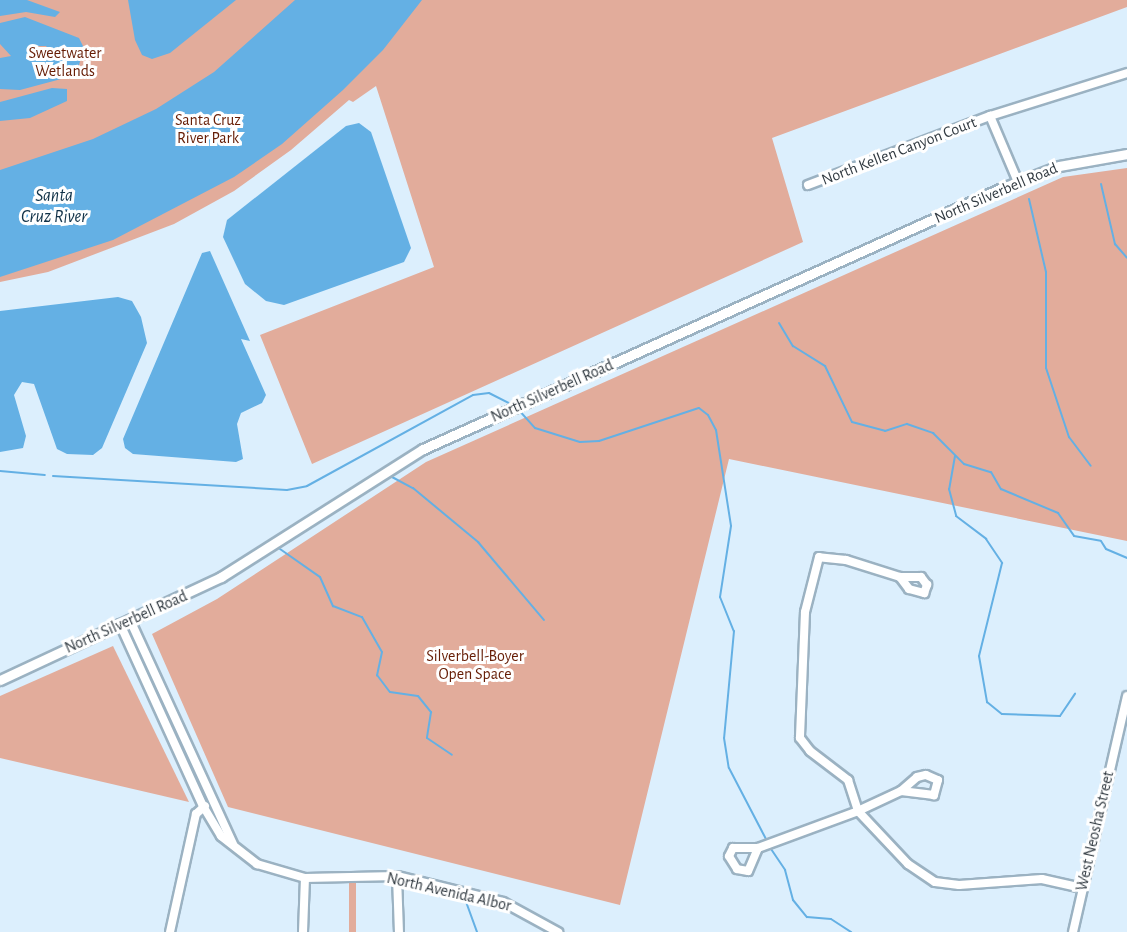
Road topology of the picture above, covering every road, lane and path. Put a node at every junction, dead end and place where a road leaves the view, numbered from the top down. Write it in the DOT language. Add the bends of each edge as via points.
graph roads {
  1 [pos="1127,73"];
  2 [pos="990,116"];
  3 [pos="1127,154"];
  4 [pos="1018,182"];
  5 [pos="808,185"];
  6 [pos="900,577"];
  7 [pos="130,620"];
  8 [pos="120,624"];
  9 [pos="0,680"];
  10 [pos="1127,696"];
  11 [pos="192,757"];
  12 [pos="182,761"];
  13 [pos="901,791"];
  14 [pos="212,803"];
  15 [pos="202,806"];
  16 [pos="858,811"];
  17 [pos="233,845"];
  18 [pos="758,848"];
  19 [pos="397,876"];
  20 [pos="306,878"];
  21 [pos="1082,888"];
  22 [pos="170,932"];
  23 [pos="303,932"];
  24 [pos="399,932"];
  25 [pos="558,932"];
  26 [pos="1073,932"];
  1 -- 2 [label="street, North Kellen Canyon Court"];
  2 -- 4 [label="street, North Kellen Canyon Court"];
  2 -- 5 [label="street, North Kellen Canyon Court"];
  3 -- 4 [label="main road, North Silverbell Road" via="1059,166"];
  4 -- 7 [label="main road, North Silverbell Road" via="423,449 221,577"];
  6 -- 16 [label="street" via="846,560 819,557 805,612 800,738 810,751 848,780"];
  7 -- 8 [label="main road, North Silverbell Road"];
  7 -- 11 [label="street, North Avenida Albor"];
  8 -- 9 [label="main road, North Silverbell Road"];
  8 -- 12 [label="street, North Avenida Albor"];
  10 -- 21 [label="street, West Neosha Street"];
  11 -- 12 [label="street"];
  11 -- 14 [label="street, North Avenida Albor"];
  12 -- 15 [label="street, North Avenida Albor"];
  13 -- 13 [label="street" via="934,795 938,780 926,775"];
  13 -- 16 [label="street"];
  14 -- 15 [label="street"];
  14 -- 17 [label="street, North Avenida Albor"];
  15 -- 17 [label="street, North Avenida Albor" via="220,836"];
  15 -- 22 [label="street" via="196,814"];
  16 -- 18 [label="street"];
  16 -- 21 [label="street" via="908,864 935,882 959,885 1042,879"];
  17 -- 20 [label="street, North Avenida Albor" via="257,864"];
  19 -- 20 [label="street, North Avenida Albor"];
  19 -- 24 [label="street"];
  19 -- 25 [label="street, North Avenida Albor" via="503,902"];
  20 -- 23 [label="street"];
  21 -- 26 [label="street, West Neosha Street"];
}
